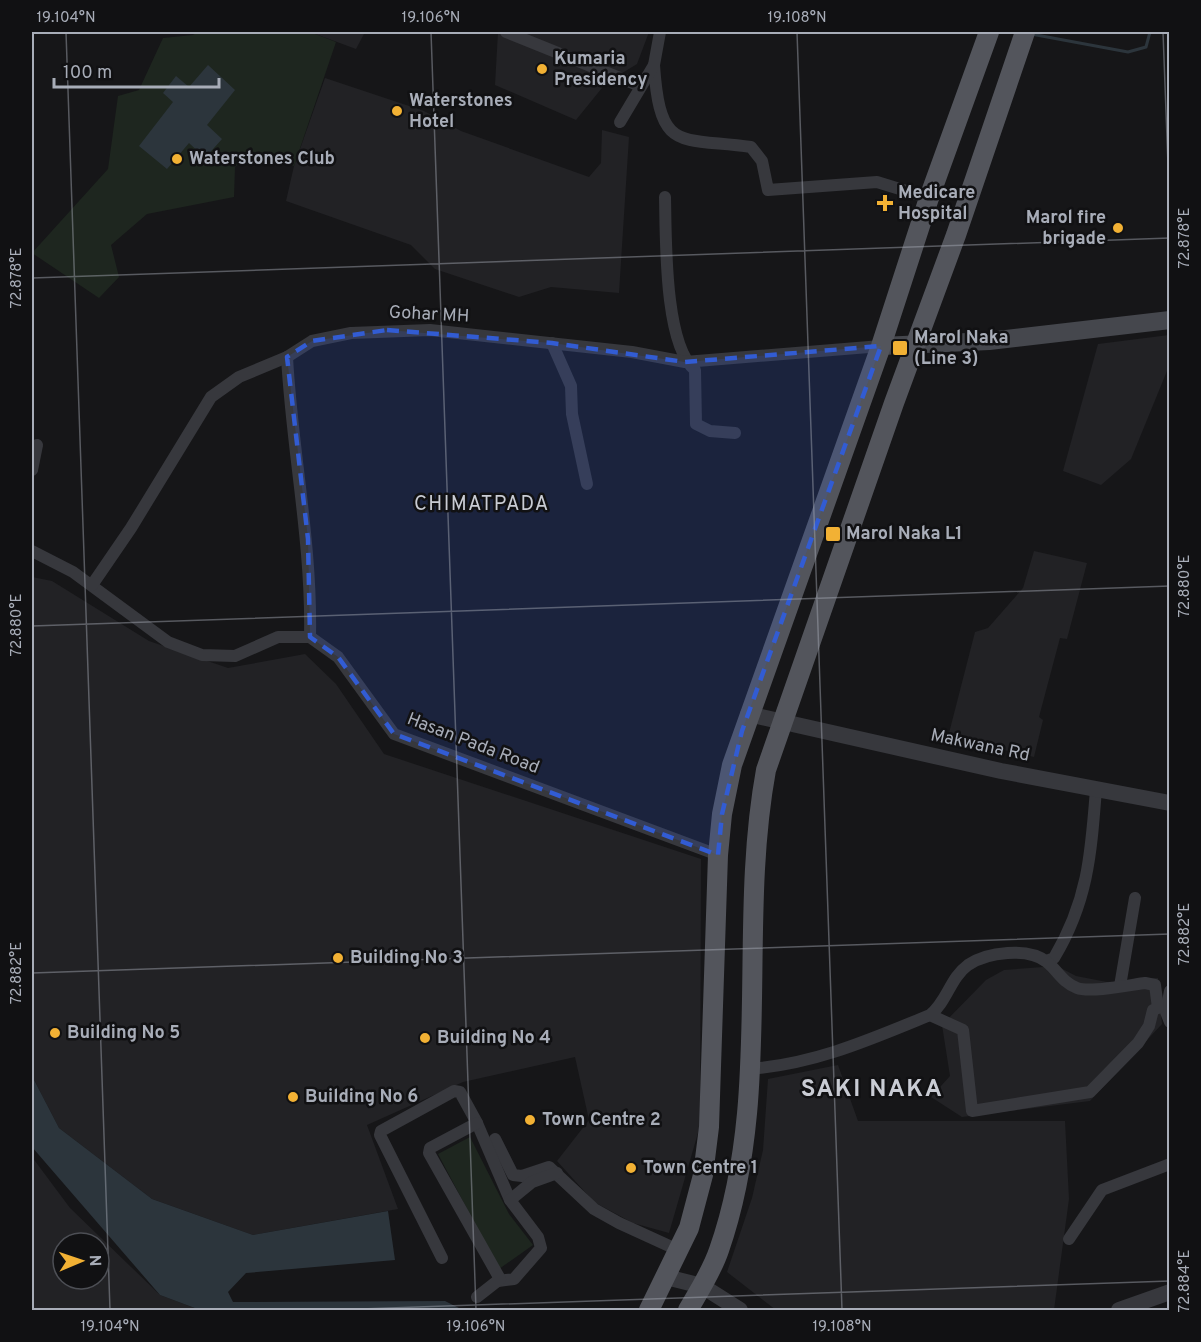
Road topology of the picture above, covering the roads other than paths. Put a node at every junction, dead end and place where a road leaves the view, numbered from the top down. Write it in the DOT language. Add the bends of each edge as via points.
graph roads {
  1 [pos="506,32"];
  2 [pos="660,32"];
  3 [pos="989,32"];
  4 [pos="1024,35"];
  5 [pos="654,65"];
  6 [pos="640,86"];
  7 [pos="620,122"];
  8 [pos="665,197"];
  9 [pos="929,198"];
  10 [pos="916,242"];
  11 [pos="949,254"];
  12 [pos="1170,320"];
  13 [pos="552,343"];
  14 [pos="916,343"];
  15 [pos="881,346"];
  16 [pos="286,357"];
  17 [pos="685,362"];
  18 [pos="735,433"];
  19 [pos="38,445"];
  20 [pos="32,470"];
  21 [pos="587,484"];
  22 [pos="32,551"];
  23 [pos="92,585"];
  24 [pos="310,637"];
  25 [pos="748,714"];
  26 [pos="783,723"];
  27 [pos="1096,789"];
  28 [pos="1170,803"];
  29 [pos="718,855"];
  30 [pos="1135,898"];
  31 [pos="1046,961"];
  32 [pos="1120,986"];
  33 [pos="1170,991"];
  34 [pos="930,1015"];
  35 [pos="1170,1022"];
  36 [pos="749,1069"];
  37 [pos="477,1123"];
  38 [pos="495,1139"];
  39 [pos="1170,1164"];
  40 [pos="557,1173"];
  41 [pos="510,1200"];
  42 [pos="1069,1239"];
  43 [pos="678,1250"];
  44 [pos="442,1258"];
  45 [pos="666,1276"];
  46 [pos="498,1281"];
  47 [pos="702,1286"];
  48 [pos="1170,1292"];
  49 [pos="477,1297"];
  50 [pos="649,1311"];
  51 [pos="688,1311"];
  52 [pos="740,1311"];
  53 [pos="1119,1311"];
  1 -- 6 [label="street"];
  2 -- 5 [label="street"];
  3 -- 9 [label="main road"];
  4 -- 11 [label="main road"];
  5 -- 6 [label="street"];
  5 -- 9 [label="street" via="659,106 671,134 683,141 751,147 762,161 768,190 876,182"];
  6 -- 7 [label="street"];
  8 -- 17 [label="street" via="669,289"];
  9 -- 10 [label="main road"];
  10 -- 11 [label="main road"];
  10 -- 15 [label="main road"];
  11 -- 14 [label="main road"];
  12 -- 14 [label="main road" via="989,341"];
  13 -- 16 [label="street, Gohar MH" via="430,330 387,330 312,341"];
  13 -- 17 [label="street, Gohar MH"];
  13 -- 21 [label="street" via="571,386 572,414"];
  14 -- 15 [label="main road"];
  14 -- 26 [label="main road"];
  15 -- 17 [label="street, Gohar MH"];
  15 -- 25 [label="main road"];
  16 -- 23 [label="street, Gohar MH" via="239,378 211,397"];
  16 -- 24 [label="street" via="295,460 308,538"];
  17 -- 18 [label="street" via="694,370 696,424 710,431"];
  19 -- 20 [label="street"];
  22 -- 23 [label="street"];
  23 -- 24 [label="street" via="168,642 202,655 235,656 278,637"];
  24 -- 29 [label="street, Hasan Pada Road" via="338,657 394,734"];
  25 -- 26 [label="street, Makwana Rd"];
  25 -- 29 [label="main road" via="732,765"];
  26 -- 27 [label="street, Makwana Rd"];
  26 -- 36 [label="main road" via="766,770 757,820"];
  27 -- 28 [label="street, Makwana Rd"];
  27 -- 31 [label="street" via="1084,894 1070,931 1054,958"];
  29 -- 43 [label="main road" via="709,1127 703,1175 689,1228"];
  30 -- 32 [label="street"];
  31 -- 32 [label="street" via="1062,981 1080,990"];
  31 -- 34 [label="street" via="1023,952 970,964 960,972 941,1006"];
  32 -- 34 [label="street" via="1155,985 1158,1008 1138,1043 1090,1092 972,1111 963,1030"];
  33 -- 35 [label="street" via="1166,1012"];
  34 -- 36 [label="street" via="845,1050 786,1066"];
  36 -- 47 [label="main road" via="742,1160 734,1198 719,1251"];
  37 -- 41 [label="street"];
  37 -- 44 [label="street" via="460,1092 454,1091 381,1131"];
  37 -- 46 [label="street" via="430,1148 429,1153"];
  38 -- 40 [label="street" via="513,1175 549,1167"];
  39 -- 42 [label="street" via="1102,1190"];
  40 -- 41 [label="street" via="532,1182"];
  40 -- 43 [label="street" via="594,1209"];
  41 -- 46 [label="street" via="538,1237 541,1248 514,1279"];
  43 -- 45 [label="main road"];
  45 -- 47 [label="street"];
  45 -- 50 [label="main road"];
  46 -- 49 [label="street"];
  47 -- 51 [label="main road"];
  47 -- 52 [label="street"];
  48 -- 53 [label="street"];
}
